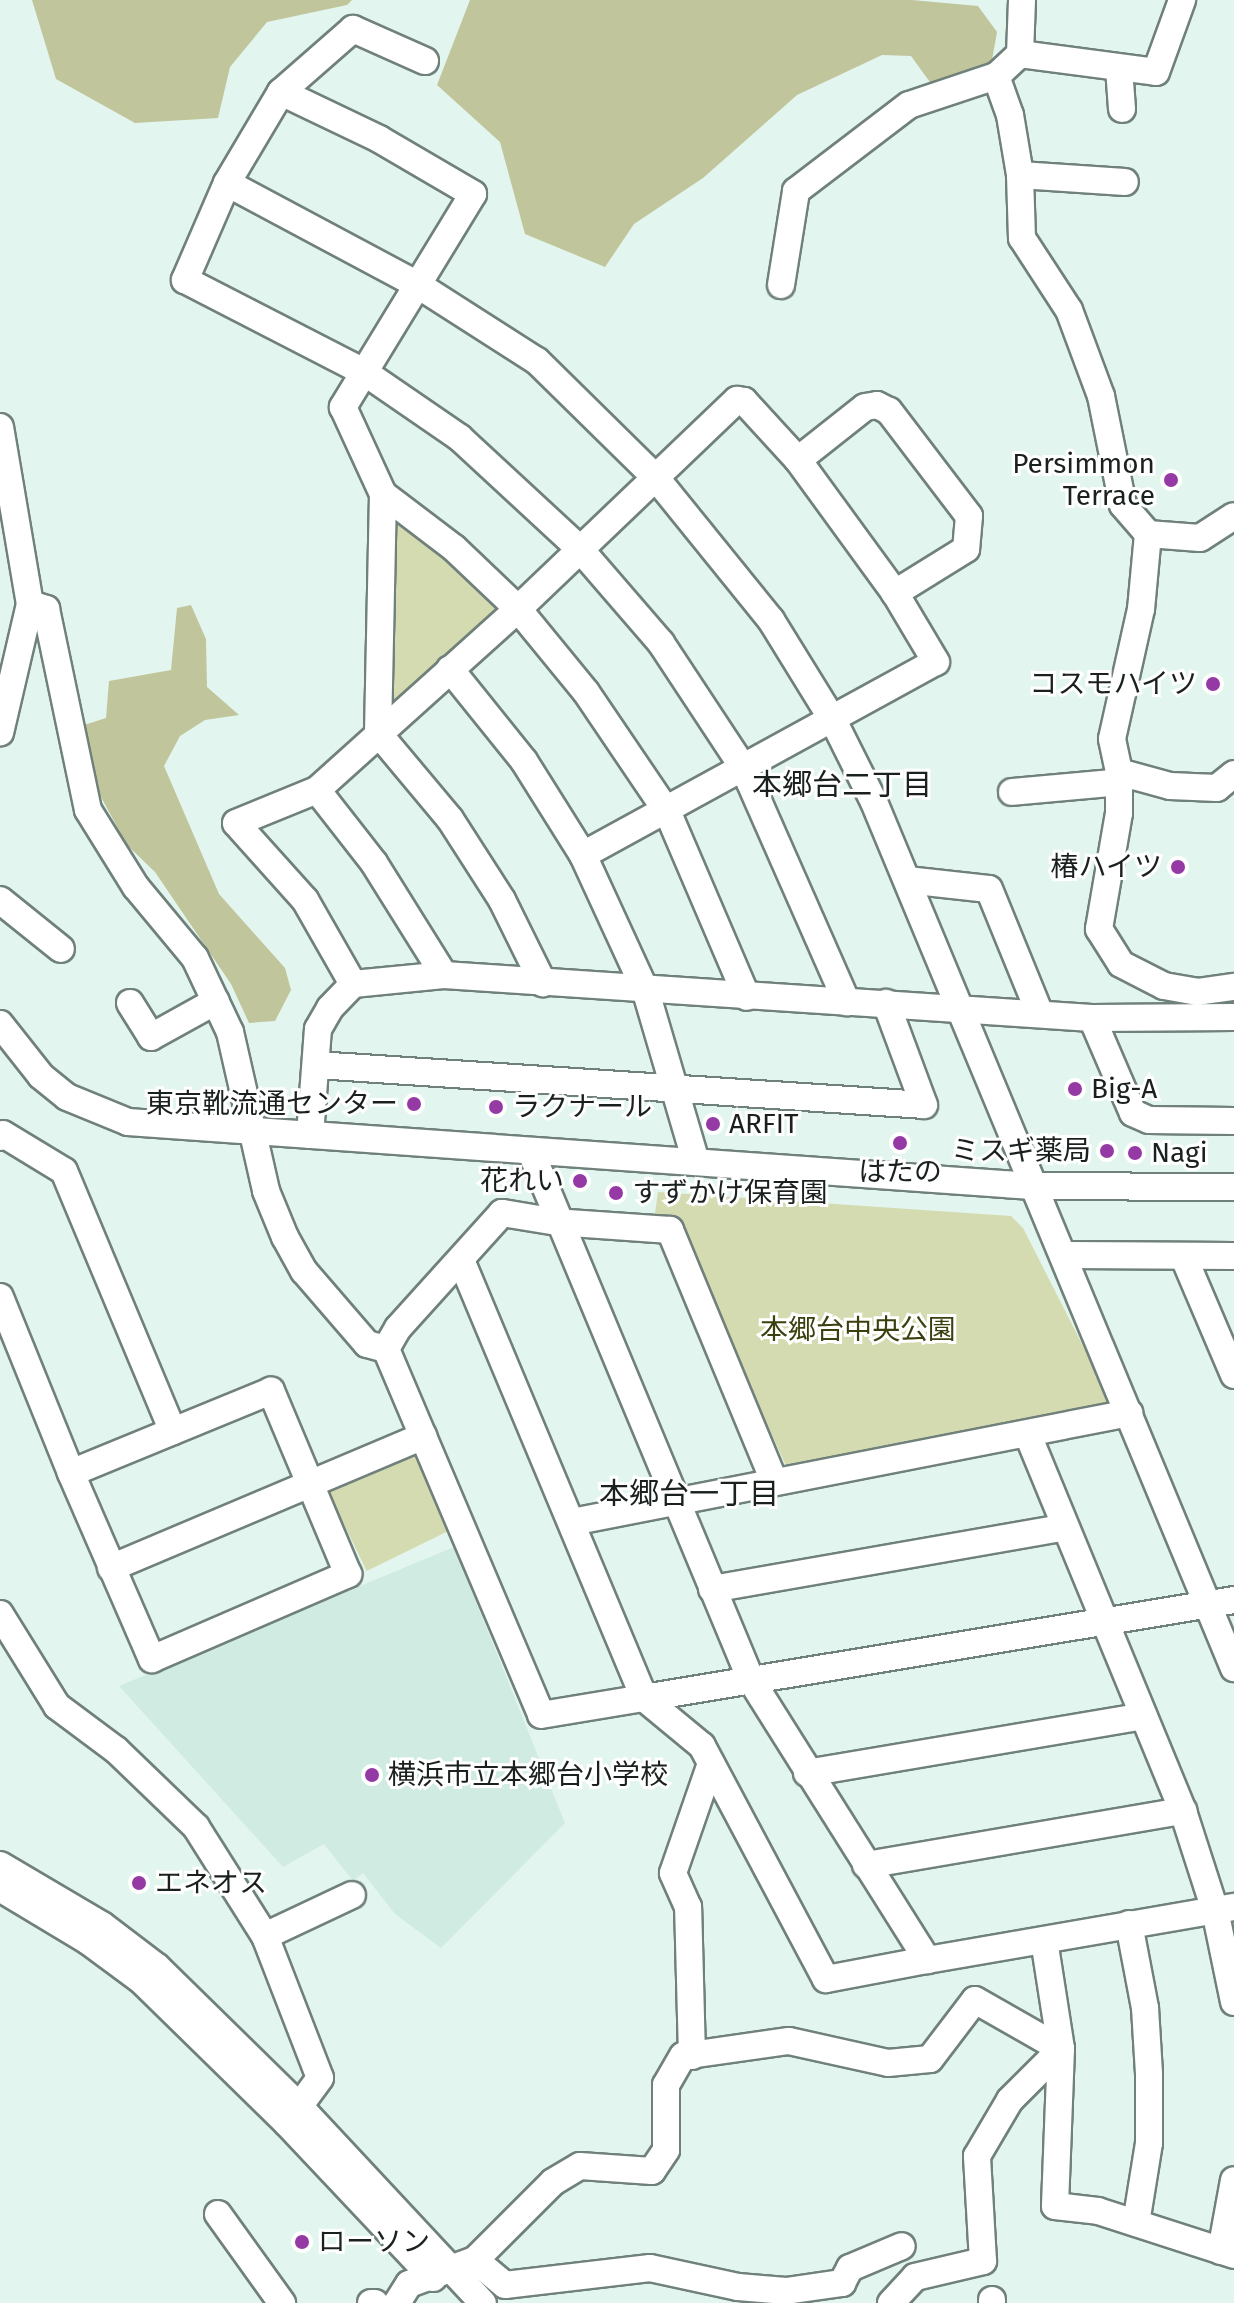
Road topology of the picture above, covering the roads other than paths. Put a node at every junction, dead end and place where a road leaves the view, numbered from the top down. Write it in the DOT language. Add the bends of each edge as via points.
graph roads {
  1 [pos="1022,0"];
  2 [pos="1182,0"];
  3 [pos="1020,54"];
  4 [pos="425,61"];
  5 [pos="1119,68"];
  6 [pos="996,76"];
  7 [pos="281,92"];
  8 [pos="1122,109"];
  9 [pos="1020,175"];
  10 [pos="1125,182"];
  11 [pos="227,183"];
  12 [pos="418,285"];
  13 [pos="781,285"];
  14 [pos="364,372"];
  15 [pos="0,427"];
  16 [pos="798,460"];
  17 [pos="656,478"];
  18 [pos="383,494"];
  19 [pos="1234,516"];
  20 [pos="1148,534"];
  21 [pos="580,549"];
  22 [pos="895,593"];
  23 [pos="30,604"];
  24 [pos="518,609"];
  25 [pos="450,669"];
  26 [pos="6,674"];
  27 [pos="834,722"];
  28 [pos="0,733"];
  29 [pos="378,733"];
  30 [pos="744,769"];
  31 [pos="1234,774"];
  32 [pos="1121,777"];
  33 [pos="317,790"];
  34 [pos="1012,792"];
  35 [pos="668,813"];
  36 [pos="583,855"];
  37 [pos="907,880"];
  38 [pos="0,900"];
  39 [pos="61,949"];
  40 [pos="444,975"];
  41 [pos="543,983"];
  42 [pos="353,984"];
  43 [pos="1234,987"];
  44 [pos="646,992"];
  45 [pos="747,997"];
  46 [pos="216,1001"];
  47 [pos="847,1002"];
  48 [pos="130,1003"];
  49 [pos="886,1003"];
  50 [pos="962,1009"];
  51 [pos="1040,1014"];
  52 [pos="1234,1017"];
  53 [pos="1092,1018"];
  54 [pos="0,1024"];
  55 [pos="316,1065"];
  56 [pos="671,1090"];
  57 [pos="1234,1121"];
  58 [pos="256,1133"];
  59 [pos="310,1135"];
  60 [pos="0,1137"];
  61 [pos="531,1152"];
  62 [pos="696,1162"];
  63 [pos="1033,1186"];
  64 [pos="1234,1187"];
  65 [pos="557,1222"];
  66 [pos="1064,1255"];
  67 [pos="1234,1256"];
  68 [pos="461,1260"];
  69 [pos="1185,1260"];
  70 [pos="0,1297"];
  71 [pos="386,1349"];
  72 [pos="1234,1375"];
  73 [pos="1129,1413"];
  74 [pos="173,1431"];
  75 [pos="1028,1435"];
  76 [pos="423,1436"];
  77 [pos="71,1473"];
  78 [pos="774,1481"];
  79 [pos="312,1483"];
  80 [pos="674,1502"];
  81 [pos="572,1522"];
  82 [pos="1063,1528"];
  83 [pos="111,1568"];
  84 [pos="712,1589"];
  85 [pos="1234,1600"];
  86 [pos="1208,1605"];
  87 [pos="0,1614"];
  88 [pos="1104,1623"];
  89 [pos="1234,1668"];
  90 [pos="751,1680"];
  91 [pos="644,1698"];
  92 [pos="1143,1716"];
  93 [pos="711,1763"];
  94 [pos="807,1773"];
  95 [pos="1183,1811"];
  96 [pos="0,1865"];
  97 [pos="866,1865"];
  98 [pos="0,1888"];
  99 [pos="352,1895"];
  100 [pos="1224,1908"];
  101 [pos="1129,1924"];
  102 [pos="265,1936"];
  103 [pos="1044,1940"];
  104 [pos="927,1960"];
  105 [pos="1234,2002"];
  106 [pos="1061,2049"];
  107 [pos="692,2056"];
  108 [pos="294,2115"];
  109 [pos="1234,2180"];
  110 [pos="218,2214"];
  111 [pos="1136,2223"];
  112 [pos="902,2246"];
  113 [pos="1227,2253"];
  114 [pos="475,2260"];
  115 [pos="440,2273"];
  116 [pos="989,2287"];
  117 [pos="738,2295"];
  118 [pos="808,2296"];
  119 [pos="282,2303"];
  120 [pos="397,2303"];
  121 [pos="459,2303"];
  122 [pos="483,2303"];
  123 [pos="891,2303"];
  1 -- 3 [label="street"];
  2 -- 5 [label="street" via="1156,72"];
  3 -- 5 [label="street"];
  3 -- 6 [label="street"];
  4 -- 7 [label="street" via="353,29"];
  5 -- 8 [label="street"];
  6 -- 9 [label="street" via="1010,115"];
  6 -- 13 [label="street" via="909,105 796,191"];
  7 -- 11 [label="street"];
  7 -- 12 [label="street" via="379,139 473,194"];
  9 -- 10 [label="street"];
  9 -- 20 [label="street" via="1022,238 1069,310 1101,396 1123,505"];
  11 -- 12 [label="street"];
  11 -- 14 [label="street" via="185,280"];
  12 -- 14 [label="street"];
  12 -- 17 [label="street" via="537,361"];
  14 -- 18 [label="street" via="343,407"];
  14 -- 21 [label="street" via="460,438"];
  15 -- 23 [label="street"];
  16 -- 17 [label="street" via="744,401 737,400"];
  16 -- 22 [label="street"];
  16 -- 22 [label="street" via="865,407 877,405 889,411 969,516 966,549"];
  17 -- 21 [label="street"];
  17 -- 27 [label="street" via="771,620"];
  18 -- 24 [label="street" via="432,530"];
  18 -- 29 [label="street"];
  19 -- 20 [label="street" via="1200,538"];
  20 -- 32 [label="street" via="1141,609 1112,739"];
  21 -- 24 [label="street"];
  21 -- 30 [label="street" via="661,643"];
  22 -- 27 [label="street" via="936,662"];
  23 -- 26 [label="street"];
  23 -- 46 [label="street" via="46,609 88,810 107,848 195,958"];
  24 -- 25 [label="street"];
  24 -- 35 [label="street" via="586,692"];
  25 -- 29 [label="street"];
  25 -- 36 [label="street" via="524,761"];
  26 -- 28 [label="street"];
  27 -- 30 [label="street"];
  27 -- 37 [label="street"];
  29 -- 33 [label="street"];
  29 -- 41 [label="street" via="450,819 502,900"];
  30 -- 35 [label="street"];
  30 -- 47 [label="street"];
  31 -- 32 [label="street" via="1217,788"];
  32 -- 34 [label="street"];
  32 -- 43 [label="street" via="1099,912 1103,942 1121,964 1164,986 1197,992"];
  33 -- 40 [label="street" via="374,863"];
  33 -- 42 [label="street" via="236,823 305,900"];
  35 -- 36 [label="street"];
  35 -- 45 [label="street"];
  36 -- 44 [label="street"];
  37 -- 50 [label="street"];
  37 -- 51 [label="street" via="989,889"];
  38 -- 39 [label="street"];
  40 -- 41 [label="street"];
  40 -- 42 [label="street"];
  41 -- 44 [label="street"];
  42 -- 55 [label="street" via="318,1029"];
  44 -- 45 [label="street"];
  44 -- 56 [label="street"];
  45 -- 47 [label="street"];
  46 -- 48 [label="street" via="151,1037"];
  46 -- 58 [label="street" via="230,1032"];
  47 -- 49 [label="street"];
  49 -- 50 [label="street"];
  49 -- 56 [label="street" via="924,1105"];
  50 -- 51 [label="street"];
  50 -- 63 [label="street"];
  51 -- 53 [label="street"];
  52 -- 53 [label="street"];
  53 -- 57 [label="street" via="1133,1113 1149,1120"];
  54 -- 58 [label="street" via="41,1076 100,1114 128,1122"];
  55 -- 56 [label="street"];
  55 -- 59 [label="street"];
  56 -- 62 [label="street"];
  58 -- 59 [label="street"];
  58 -- 71 [label="street" via="266,1191 304,1271 367,1344"];
  59 -- 61 [label="street"];
  60 -- 74 [label="street" via="3,1134 64,1171"];
  61 -- 62 [label="street"];
  61 -- 65 [label="street"];
  62 -- 63 [label="street"];
  63 -- 64 [label="street"];
  63 -- 66 [label="street"];
  65 -- 68 [label="street" via="502,1213"];
  65 -- 78 [label="street" via="670,1230"];
  65 -- 80 [label="street"];
  66 -- 69 [label="street"];
  66 -- 73 [label="street"];
  67 -- 69 [label="street"];
  68 -- 71 [label="street" via="398,1328"];
  68 -- 81 [label="street"];
  69 -- 72 [label="street"];
  70 -- 77 [label="street"];
  71 -- 76 [label="street"];
  73 -- 75 [label="street"];
  73 -- 86 [label="street"];
  74 -- 77 [label="street"];
  74 -- 79 [label="street" via="271,1391"];
  75 -- 78 [label="street"];
  75 -- 82 [label="street"];
  76 -- 79 [label="street"];
  76 -- 91 [label="street" via="541,1715"];
  77 -- 83 [label="street"];
  78 -- 80 [label="street"];
  79 -- 83 [label="street"];
  79 -- 83 [label="street" via="348,1574 152,1659"];
  80 -- 81 [label="street"];
  80 -- 84 [label="street"];
  81 -- 91 [label="street"];
  82 -- 84 [label="street"];
  82 -- 88 [label="street"];
  84 -- 90 [label="street"];
  85 -- 86 [label="street"];
  86 -- 88 [label="street"];
  86 -- 89 [label="street"];
  87 -- 102 [label="street" via="57,1706 116,1750 196,1827"];
  88 -- 90 [label="street"];
  88 -- 92 [label="street"];
  90 -- 91 [label="street"];
  90 -- 94 [label="street"];
  91 -- 93 [label="street" via="702,1746"];
  92 -- 94 [label="street"];
  92 -- 95 [label="street"];
  93 -- 104 [label="street" via="826,1979"];
  93 -- 107 [label="street" via="673,1873 688,1907"];
  94 -- 97 [label="street"];
  95 -- 97 [label="street"];
  95 -- 100 [label="street"];
  96 -- 108 [label="street" via="102,1925 157,1967"];
  97 -- 104 [label="street"];
  98 -- 108 [label="street" via="142,1981"];
  99 -- 102 [label="street"];
  100 -- 101 [label="street"];
  100 -- 105 [label="street"];
  101 -- 103 [label="street"];
  101 -- 111 [label="street" via="1145,2008 1149,2074 1149,2143"];
  102 -- 108 [label="street" via="320,2078"];
  103 -- 104 [label="street"];
  103 -- 106 [label="street"];
  106 -- 107 [label="street" via="975,2000 930,2059 888,2063 789,2041"];
  106 -- 111 [label="street" via="1055,2206"];
  106 -- 116 [label="street" via="1010,2100 977,2156"];
  107 -- 114 [label="street" via="683,2056 666,2085 666,2150 652,2171 580,2166 553,2182"];
  108 -- 115 [label="street"];
  109 -- 113 [label="street"];
  110 -- 119 [label="street"];
  111 -- 113 [label="street"];
  112 -- 118 [label="street" via="850,2268 842,2283"];
  114 -- 115 [label="street"];
  114 -- 117 [label="street" via="505,2285 650,2268"];
  115 -- 120 [label="street" via="409,2284"];
  115 -- 121 [label="street"];
  115 -- 122 [label="street"];
  116 -- 123 [label="street" via="915,2277"];
  117 -- 118 [label="street"];
}
